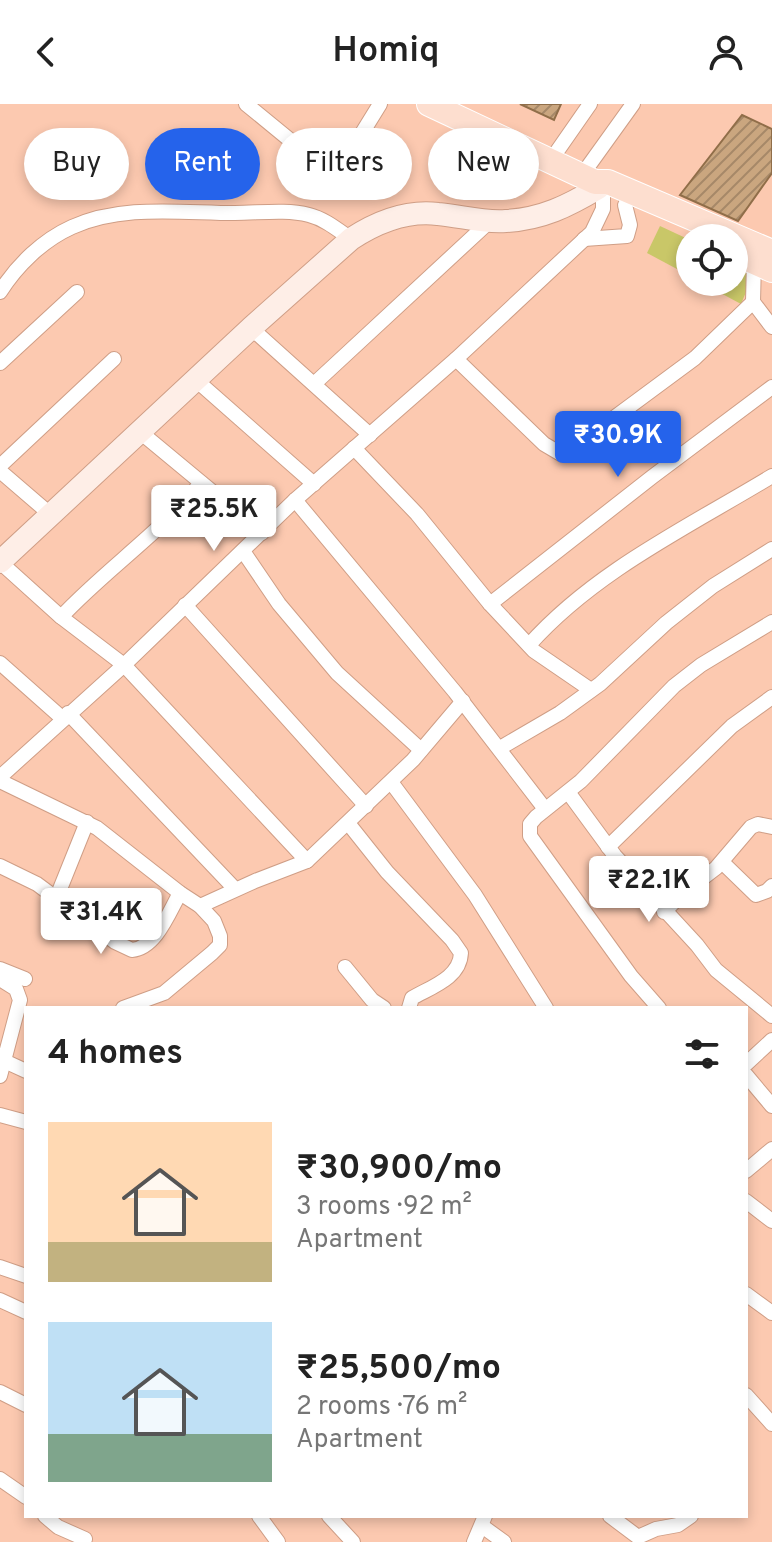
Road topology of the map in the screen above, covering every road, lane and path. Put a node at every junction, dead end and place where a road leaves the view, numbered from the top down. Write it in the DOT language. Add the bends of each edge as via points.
graph roads {
  1 [pos="246,104"];
  2 [pos="380,104"];
  3 [pos="590,104"];
  4 [pos="633,104"];
  5 [pos="435,105"];
  6 [pos="551,160"];
  7 [pos="601,189"];
  8 [pos="490,221"];
  9 [pos="676,225"];
  10 [pos="351,239"];
  11 [pos="584,239"];
  12 [pos="758,259"];
  13 [pos="0,292"];
  14 [pos="77,292"];
  15 [pos="753,302"];
  16 [pos="772,327"];
  17 [pos="251,328"];
  18 [pos="114,359"];
  19 [pos="456,359"];
  20 [pos="0,363"];
  21 [pos="196,380"];
  22 [pos="314,384"];
  23 [pos="772,387"];
  24 [pos="139,431"];
  25 [pos="370,435"];
  26 [pos="354,448"];
  27 [pos="0,468"];
  28 [pos="772,476"];
  29 [pos="201,483"];
  30 [pos="314,484"];
  31 [pos="295,500"];
  32 [pos="50,514"];
  33 [pos="262,533"];
  34 [pos="772,549"];
  35 [pos="243,551"];
  36 [pos="0,562"];
  37 [pos="490,604"];
  38 [pos="185,605"];
  39 [pos="61,617"];
  40 [pos="772,622"];
  41 [pos="529,645"];
  42 [pos="0,664"];
  43 [pos="124,665"];
  44 [pos="591,690"];
  45 [pos="772,697"];
  46 [pos="463,701"];
  47 [pos="65,715"];
  48 [pos="500,748"];
  49 [pos="421,750"];
  50 [pos="0,779"];
  51 [pos="391,782"];
  52 [pos="568,792"];
  53 [pos="366,806"];
  54 [pos="545,809"];
  55 [pos="87,822"];
  56 [pos="348,823"];
  57 [pos="772,827"];
  58 [pos="608,847"];
  59 [pos="307,861"];
  60 [pos="722,862"];
  61 [pos="0,866"];
  62 [pos="772,886"];
  63 [pos="235,889"];
  64 [pos="180,893"];
  65 [pos="56,899"];
  66 [pos="200,906"];
  67 [pos="664,912"];
  68 [pos="345,967"];
  69 [pos="0,969"];
  70 [pos="0,979"];
  71 [pos="25,979"];
  72 [pos="128,1006"];
  73 [pos="381,1006"];
  74 [pos="407,1006"];
  75 [pos="545,1006"];
  76 [pos="657,1006"];
  77 [pos="772,1016"];
  78 [pos="772,1040"];
  79 [pos="2,1060"];
  80 [pos="748,1062"];
  81 [pos="24,1070"];
  82 [pos="0,1076"];
  83 [pos="748,1077"];
  84 [pos="772,1106"];
  85 [pos="0,1115"];
  86 [pos="24,1121"];
  87 [pos="772,1149"];
  88 [pos="748,1169"];
  89 [pos="748,1203"];
  90 [pos="772,1221"];
  91 [pos="0,1267"];
  92 [pos="24,1275"];
  93 [pos="748,1295"];
  94 [pos="0,1300"];
  95 [pos="24,1311"];
  96 [pos="772,1313"];
  97 [pos="0,1392"];
  98 [pos="748,1397"];
  99 [pos="24,1404"];
  100 [pos="772,1424"];
  101 [pos="0,1479"];
  102 [pos="24,1496"];
  103 [pos="47,1518"];
  104 [pos="260,1518"];
  105 [pos="331,1518"];
  106 [pos="612,1518"];
  107 [pos="688,1518"];
  108 [pos="484,1521"];
  109 [pos="85,1539"];
  110 [pos="278,1542"];
  111 [pos="353,1542"];
  112 [pos="474,1542"];
  113 [pos="504,1542"];
  1 -- 2 [label="street" via="335,177"];
  3 -- 6 [label="street"];
  4 -- 7 [label="street"];
  5 -- 6 [label="main road"];
  6 -- 7 [label="main road"];
  7 -- 8 [label="street" via="551,213"];
  7 -- 9 [label="main road"];
  7 -- 11 [label="street" via="603,209"];
  7 -- 11 [label="street" via="630,225 627,236"];
  7 -- 12 [label="main road" via="608,182"];
  8 -- 10 [label="street" via="417,214 381,221"];
  8 -- 22 [label="street"];
  10 -- 13 [label="street" via="323,220 287,212 101,216 50,240 23,261"];
  10 -- 17 [label="street"];
  11 -- 19 [label="street"];
  12 -- 15 [label="street"];
  14 -- 20 [label="street"];
  15 -- 16 [label="street"];
  15 -- 19 [label="street" via="695,358 561,454"];
  17 -- 21 [label="street"];
  17 -- 22 [label="street"];
  18 -- 27 [label="street"];
  19 -- 25 [label="street"];
  21 -- 24 [label="street"];
  21 -- 30 [label="street"];
  22 -- 25 [label="street"];
  23 -- 37 [label="street"];
  24 -- 29 [label="street"];
  24 -- 32 [label="street"];
  25 -- 26 [label="street"];
  26 -- 30 [label="street"];
  26 -- 37 [label="street" via="417,514"];
  27 -- 32 [label="street"];
  28 -- 41 [label="street" via="597,583"];
  29 -- 33 [label="street"];
  29 -- 39 [label="street"];
  30 -- 31 [label="street"];
  31 -- 33 [label="street"];
  31 -- 46 [label="street"];
  32 -- 36 [label="street"];
  33 -- 35 [label="street"];
  34 -- 44 [label="street" via="713,586"];
  35 -- 38 [label="street"];
  35 -- 49 [label="street" via="337,673"];
  36 -- 39 [label="street"];
  37 -- 41 [label="street"];
  38 -- 43 [label="street"];
  38 -- 53 [label="street"];
  39 -- 43 [label="street"];
  40 -- 52 [label="street" via="688,674"];
  41 -- 44 [label="street"];
  42 -- 47 [label="street"];
  43 -- 47 [label="street"];
  43 -- 59 [label="street"];
  44 -- 48 [label="street"];
  45 -- 58 [label="street" via="732,726"];
  46 -- 48 [label="street"];
  46 -- 49 [label="street"];
  47 -- 50 [label="street"];
  47 -- 63 [label="street"];
  48 -- 54 [label="street"];
  49 -- 51 [label="street"];
  50 -- 55 [label="street"];
  51 -- 53 [label="street"];
  51 -- 75 [label="street" via="475,895"];
  52 -- 54 [label="street"];
  52 -- 58 [label="street"];
  53 -- 56 [label="street"];
  54 -- 76 [label="street" via="530,824 530,836"];
  55 -- 64 [label="street"];
  55 -- 65 [label="street"];
  56 -- 59 [label="street"];
  56 -- 74 [label="street" via="461,953 455,970"];
  57 -- 60 [label="street" via="751,827"];
  58 -- 67 [label="street"];
  59 -- 63 [label="street"];
  60 -- 62 [label="street" via="756,895"];
  60 -- 67 [label="street"];
  61 -- 65 [label="street"];
  63 -- 66 [label="street"];
  64 -- 65 [label="street" via="145,947 132,950"];
  64 -- 66 [label="street"];
  66 -- 72 [label="street" via="214,921 220,945 164,993"];
  67 -- 77 [label="street" via="716,970"];
  68 -- 73 [label="street"];
  69 -- 71 [label="street"];
  70 -- 79 [label="street" via="16,989 20,1000"];
  78 -- 80 [label="street"];
  79 -- 81 [label="street"];
  79 -- 82 [label="street"];
  83 -- 84 [label="street"];
  85 -- 86 [label="street"];
  87 -- 88 [label="street"];
  89 -- 90 [label="street"];
  91 -- 92 [label="street"];
  93 -- 96 [label="street"];
  94 -- 95 [label="street"];
  97 -- 99 [label="street"];
  98 -- 100 [label="street"];
  101 -- 102 [label="street"];
  103 -- 109 [label="street"];
  104 -- 110 [label="street"];
  105 -- 111 [label="street"];
  106 -- 107 [label="street" via="638,1537"];
  108 -- 112 [label="street"];
  108 -- 113 [label="street"];
}
